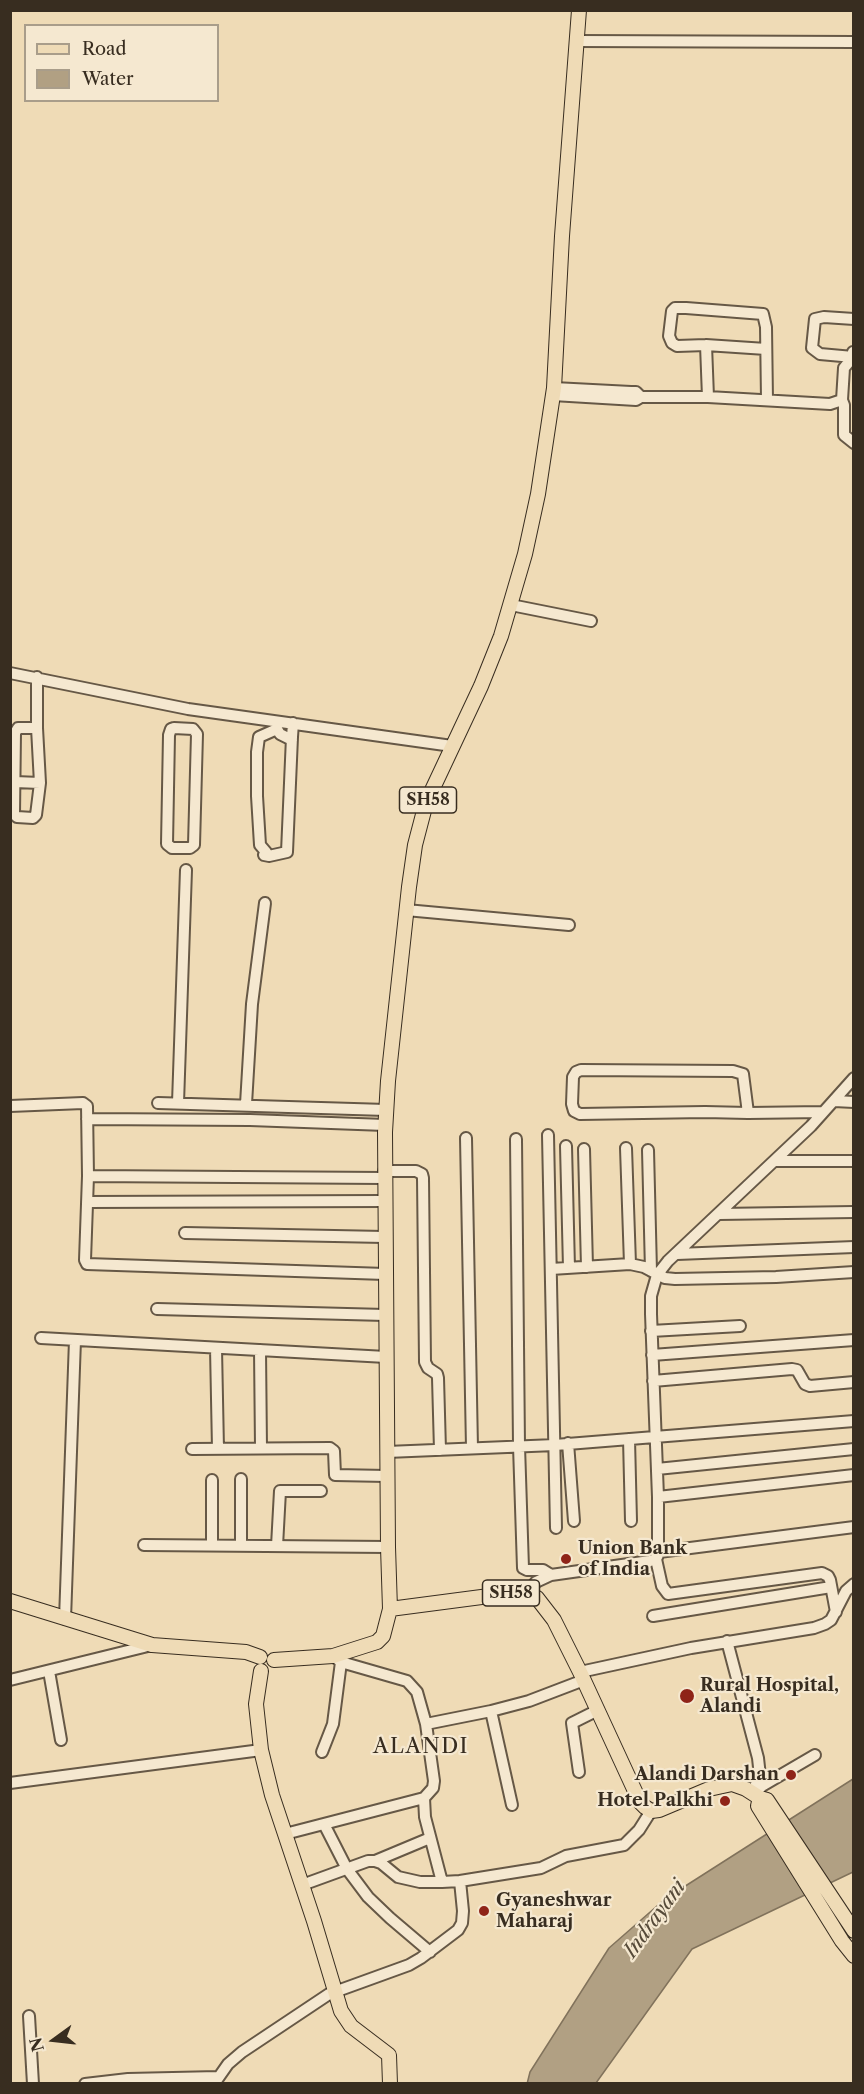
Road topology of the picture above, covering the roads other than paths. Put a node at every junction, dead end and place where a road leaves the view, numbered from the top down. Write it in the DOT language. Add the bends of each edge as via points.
graph roads {
  1 [pos="579,10"];
  2 [pos="576,41"];
  3 [pos="854,42"];
  4 [pos="854,319"];
  5 [pos="706,345"];
  6 [pos="766,349"];
  7 [pos="851,361"];
  8 [pos="554,391"];
  9 [pos="708,397"];
  10 [pos="766,400"];
  11 [pos="846,404"];
  12 [pos="854,443"];
  13 [pos="511,605"];
  14 [pos="591,621"];
  15 [pos="10,673"];
  16 [pos="37,677"];
  17 [pos="184,708"];
  18 [pos="293,723"];
  19 [pos="37,728"];
  20 [pos="182,728"];
  21 [pos="292,740"];
  22 [pos="452,746"];
  23 [pos="15,783"];
  24 [pos="40,783"];
  25 [pos="186,870"];
  26 [pos="266,903"];
  27 [pos="406,910"];
  28 [pos="569,925"];
  29 [pos="854,1078"];
  30 [pos="834,1101"];
  31 [pos="854,1102"];
  32 [pos="158,1103"];
  33 [pos="178,1103"];
  34 [pos="246,1104"];
  35 [pos="10,1106"];
  36 [pos="386,1110"];
  37 [pos="823,1112"];
  38 [pos="748,1113"];
  39 [pos="87,1119"];
  40 [pos="385,1125"];
  41 [pos="548,1135"];
  42 [pos="466,1138"];
  43 [pos="516,1139"];
  44 [pos="566,1146"];
  45 [pos="626,1148"];
  46 [pos="584,1149"];
  47 [pos="648,1150"];
  48 [pos="775,1161"];
  49 [pos="854,1161"];
  50 [pos="384,1175"];
  51 [pos="88,1176"];
  52 [pos="87,1202"];
  53 [pos="384,1202"];
  54 [pos="854,1212"];
  55 [pos="719,1214"];
  56 [pos="185,1233"];
  57 [pos="384,1237"];
  58 [pos="854,1247"];
  59 [pos="677,1254"];
  60 [pos="630,1264"];
  61 [pos="587,1267"];
  62 [pos="569,1268"];
  63 [pos="551,1269"];
  64 [pos="854,1272"];
  65 [pos="654,1273"];
  66 [pos="385,1274"];
  67 [pos="157,1309"];
  68 [pos="385,1315"];
  69 [pos="740,1326"];
  70 [pos="651,1331"];
  71 [pos="41,1338"];
  72 [pos="75,1340"];
  73 [pos="854,1340"];
  74 [pos="216,1348"];
  75 [pos="260,1350"];
  76 [pos="652,1354"];
  77 [pos="386,1357"];
  78 [pos="653,1381"];
  79 [pos="854,1382"];
  80 [pos="854,1421"];
  81 [pos="656,1437"];
  82 [pos="629,1439"];
  83 [pos="568,1443"];
  84 [pos="555,1445"];
  85 [pos="519,1446"];
  86 [pos="261,1448"];
  87 [pos="472,1448"];
  88 [pos="192,1449"];
  89 [pos="218,1449"];
  90 [pos="854,1449"];
  91 [pos="440,1450"];
  92 [pos="387,1452"];
  93 [pos="657,1469"];
  94 [pos="854,1475"];
  95 [pos="387,1476"];
  96 [pos="241,1479"];
  97 [pos="212,1480"];
  98 [pos="321,1491"];
  99 [pos="658,1497"];
  100 [pos="574,1521"];
  101 [pos="631,1521"];
  102 [pos="854,1527"];
  103 [pos="556,1528"];
  104 [pos="144,1545"];
  105 [pos="212,1545"];
  106 [pos="241,1545"];
  107 [pos="277,1546"];
  108 [pos="388,1547"];
  109 [pos="657,1556"];
  110 [pos="551,1575"];
  111 [pos="854,1584"];
  112 [pos="831,1587"];
  113 [pos="527,1593"];
  114 [pos="10,1601"];
  115 [pos="390,1609"];
  116 [pos="836,1613"];
  117 [pos="653,1616"];
  118 [pos="65,1619"];
  119 [pos="727,1641"];
  120 [pos="152,1645"];
  121 [pos="337,1659"];
  122 [pos="260,1664"];
  123 [pos="49,1671"];
  124 [pos="582,1676"];
  125 [pos="10,1680"];
  126 [pos="598,1710"];
  127 [pos="491,1712"];
  128 [pos="426,1724"];
  129 [pos="61,1740"];
  130 [pos="261,1750"];
  131 [pos="322,1752"];
  132 [pos="815,1755"];
  133 [pos="579,1772"];
  134 [pos="10,1783"];
  135 [pos="424,1798"];
  136 [pos="760,1801"];
  137 [pos="512,1805"];
  138 [pos="651,1811"];
  139 [pos="324,1824"];
  140 [pos="285,1834"];
  141 [pos="430,1838"];
  142 [pos="375,1861"];
  143 [pos="347,1869"];
  144 [pos="460,1881"];
  145 [pos="442,1882"];
  146 [pos="302,1886"];
  147 [pos="854,1931"];
  148 [pos="430,1952"];
  149 [pos="854,1956"];
  150 [pos="334,1991"];
  151 [pos="29,2016"];
  152 [pos="216,2080"];
  153 [pos="33,2084"];
  154 [pos="85,2084"];
  155 [pos="390,2084"];
  1 -- 2 [label="main road, SH58"];
  2 -- 3 [label="street"];
  2 -- 8 [label="main road, SH58"];
  4 -- 7 [label="street" via="815,319 812,348 816,353"];
  5 -- 6 [label="street"];
  5 -- 6 [label="street" via="672,343 669,336 675,308 763,314"];
  5 -- 9 [label="street"];
  6 -- 10 [label="street"];
  7 -- 11 [label="street"];
  8 -- 9 [label="street" via="636,400"];
  8 -- 13 [label="main road, SH58" via="538,494"];
  9 -- 10 [label="street"];
  10 -- 11 [label="street"];
  11 -- 12 [label="street" via="844,435"];
  13 -- 14 [label="street"];
  13 -- 22 [label="main road, SH58" via="493,658"];
  15 -- 16 [label="street"];
  16 -- 17 [label="street"];
  16 -- 19 [label="street"];
  17 -- 18 [label="street"];
  17 -- 20 [label="street"];
  18 -- 21 [label="street"];
  18 -- 22 [label="street"];
  19 -- 23 [label="street" via="16,730"];
  19 -- 24 [label="street"];
  20 -- 20 [label="street" via="193,729 197,734 194,845 189,849 169,847 167,839 169,735 171,729"];
  21 -- 21 [label="street" via="278,729 260,737 257,796 264,855 287,852"];
  22 -- 27 [label="main road, SH58" via="426,803"];
  23 -- 24 [label="street"];
  23 -- 24 [label="street" via="15,816 33,818"];
  25 -- 33 [label="street"];
  26 -- 34 [label="street" via="252,1004"];
  27 -- 28 [label="street"];
  27 -- 36 [label="main road, SH58"];
  29 -- 30 [label="street"];
  30 -- 31 [label="street"];
  30 -- 37 [label="street"];
  32 -- 33 [label="street"];
  33 -- 34 [label="street"];
  34 -- 36 [label="street"];
  35 -- 39 [label="street" via="83,1103 87,1106"];
  36 -- 40 [label="main road, SH58"];
  37 -- 38 [label="street"];
  37 -- 48 [label="street"];
  38 -- 38 [label="street" via="743,1074 733,1071 581,1070 573,1077 572,1104 580,1114"];
  39 -- 40 [label="street"];
  39 -- 51 [label="street"];
  40 -- 50 [label="main road, SH58"];
  41 -- 63 [label="street"];
  42 -- 87 [label="street"];
  43 -- 85 [label="street"];
  44 -- 62 [label="street"];
  45 -- 60 [label="street"];
  46 -- 61 [label="street"];
  47 -- 65 [label="street"];
  48 -- 49 [label="street"];
  48 -- 55 [label="street"];
  50 -- 51 [label="street"];
  50 -- 53 [label="main road, SH58"];
  50 -- 91 [label="street" via="416,1171 423,1178 425,1362 438,1378"];
  51 -- 52 [label="street"];
  52 -- 53 [label="street"];
  52 -- 66 [label="street" via="84,1260 91,1266"];
  53 -- 57 [label="main road, SH58"];
  54 -- 55 [label="street"];
  55 -- 59 [label="street"];
  56 -- 57 [label="street"];
  57 -- 66 [label="main road, SH58"];
  58 -- 59 [label="street"];
  59 -- 65 [label="street"];
  60 -- 61 [label="street"];
  60 -- 65 [label="street"];
  61 -- 62 [label="street"];
  62 -- 63 [label="street"];
  63 -- 84 [label="street"];
  64 -- 65 [label="street" via="702,1279 675,1279"];
  65 -- 70 [label="street"];
  66 -- 68 [label="main road, SH58"];
  67 -- 68 [label="street"];
  68 -- 77 [label="main road, SH58"];
  69 -- 70 [label="street"];
  70 -- 76 [label="street"];
  71 -- 72 [label="street"];
  72 -- 74 [label="street"];
  72 -- 118 [label="street"];
  73 -- 76 [label="street"];
  74 -- 75 [label="street"];
  74 -- 89 [label="street"];
  75 -- 77 [label="street"];
  75 -- 86 [label="street"];
  76 -- 78 [label="street"];
  77 -- 92 [label="main road, SH58"];
  78 -- 79 [label="street" via="792,1369 810,1386"];
  78 -- 81 [label="street"];
  80 -- 81 [label="street"];
  81 -- 82 [label="street"];
  81 -- 93 [label="street"];
  82 -- 83 [label="street"];
  82 -- 101 [label="street"];
  83 -- 84 [label="street"];
  83 -- 100 [label="street"];
  84 -- 85 [label="street"];
  84 -- 103 [label="street"];
  85 -- 87 [label="street"];
  85 -- 110 [label="street" via="523,1568"];
  86 -- 89 [label="street"];
  86 -- 95 [label="street" via="330,1448 334,1451 335,1475"];
  87 -- 91 [label="street"];
  88 -- 89 [label="street"];
  90 -- 93 [label="street"];
  91 -- 92 [label="street"];
  92 -- 95 [label="main road, SH58"];
  93 -- 99 [label="street"];
  94 -- 99 [label="street"];
  95 -- 108 [label="main road, SH58"];
  96 -- 106 [label="street"];
  97 -- 105 [label="street"];
  98 -- 107 [label="street" via="280,1491"];
  99 -- 109 [label="street"];
  102 -- 109 [label="street"];
  104 -- 105 [label="street"];
  105 -- 106 [label="street"];
  106 -- 107 [label="street"];
  107 -- 108 [label="street"];
  108 -- 115 [label="main road, SH58"];
  109 -- 110 [label="street" via="642,1562"];
  109 -- 112 [label="street" via="662,1586 668,1594 816,1573 828,1576"];
  110 -- 113 [label="street" via="536,1582"];
  111 -- 116 [label="street" via="846,1591"];
  112 -- 116 [label="street"];
  112 -- 117 [label="street"];
  113 -- 115 [label="main road, SH58"];
  113 -- 124 [label="main road, SH58" via="537,1598 554,1620"];
  114 -- 118 [label="main road"];
  115 -- 121 [label="main road" via="383,1636"];
  116 -- 119 [label="street" via="814,1628"];
  118 -- 120 [label="main road"];
  119 -- 124 [label="street"];
  119 -- 136 [label="street" via="758,1758"];
  120 -- 122 [label="main road" via="246,1652"];
  120 -- 123 [label="street"];
  121 -- 122 [label="main road" via="274,1660 268,1655"];
  121 -- 128 [label="street" via="407,1681 417,1692"];
  121 -- 131 [label="street" via="333,1724"];
  122 -- 130 [label="main road" via="256,1704"];
  123 -- 125 [label="street"];
  123 -- 129 [label="street"];
  124 -- 126 [label="main road, SH58"];
  124 -- 127 [label="street" via="529,1701"];
  126 -- 133 [label="street" via="572,1723"];
  126 -- 138 [label="main road, SH58" via="640,1802"];
  127 -- 128 [label="street"];
  127 -- 137 [label="street"];
  128 -- 135 [label="street" via="434,1780 433,1788"];
  130 -- 134 [label="street"];
  130 -- 140 [label="main road"];
  132 -- 136 [label="street" via="762,1786"];
  135 -- 139 [label="street"];
  135 -- 141 [label="street"];
  136 -- 138 [label="main road" via="732,1785 720,1786"];
  136 -- 147 [label="main road"];
  136 -- 149 [label="main road"];
  138 -- 144 [label="street" via="624,1845 566,1856 541,1868"];
  139 -- 140 [label="street"];
  139 -- 143 [label="street"];
  140 -- 146 [label="main road"];
  141 -- 142 [label="street"];
  141 -- 145 [label="street"];
  142 -- 143 [label="street"];
  142 -- 145 [label="street" via="398,1877"];
  143 -- 146 [label="street"];
  143 -- 148 [label="street" via="390,1918"];
  144 -- 145 [label="street"];
  144 -- 148 [label="street" via="462,1923"];
  146 -- 150 [label="main road"];
  148 -- 150 [label="street" via="409,1965"];
  150 -- 152 [label="street" via="242,2052"];
  150 -- 155 [label="main road" via="346,2021 389,2055"];
  151 -- 153 [label="street"];
  152 -- 154 [label="street" via="128,2079"];
}
